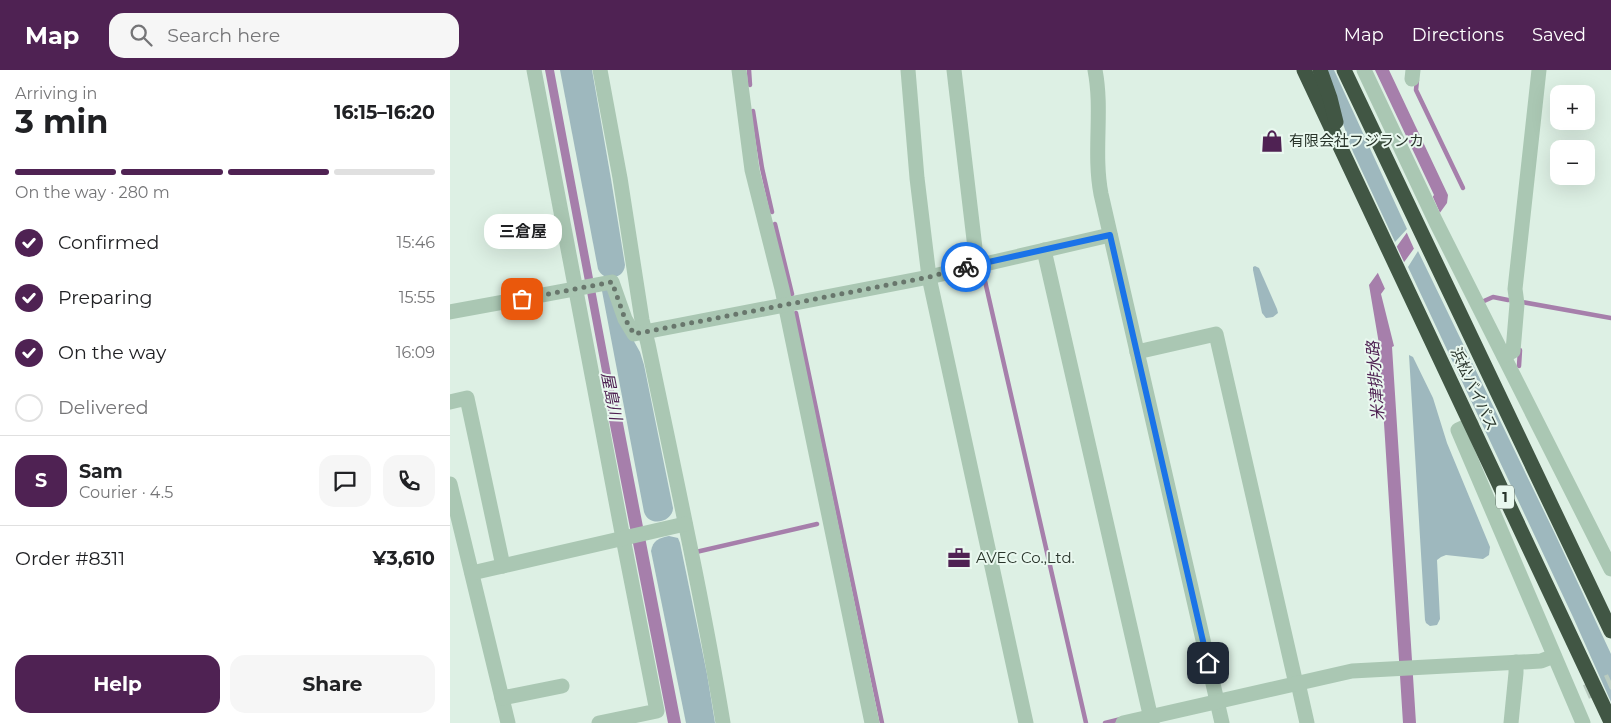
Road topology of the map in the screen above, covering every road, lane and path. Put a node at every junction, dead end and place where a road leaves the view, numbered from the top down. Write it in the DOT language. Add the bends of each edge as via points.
graph roads {
  1 [pos="534,70"];
  2 [pos="600,70"];
  3 [pos="739,70"];
  4 [pos="908,70"];
  5 [pos="954,70"];
  6 [pos="1095,70"];
  7 [pos="1304,70"];
  8 [pos="1320,70"];
  9 [pos="1344,70"];
  10 [pos="1364,70"];
  11 [pos="1540,70"];
  12 [pos="1342,151"];
  13 [pos="1110,235"];
  14 [pos="1044,250"];
  15 [pos="977,265"];
  16 [pos="929,277"];
  17 [pos="578,288"];
  18 [pos="785,306"];
  19 [pos="450,312"];
  20 [pos="645,332"];
  21 [pos="1137,352"];
  22 [pos="1504,356"];
  23 [pos="450,402"];
  24 [pos="1471,424"];
  25 [pos="451,491"];
  26 [pos="685,524"];
  27 [pos="625,538"];
  28 [pos="1609,560"];
  29 [pos="503,566"];
  30 [pos="472,573"];
  31 [pos="1611,631"];
  32 [pos="1554,656"];
  33 [pos="1516,662"];
  34 [pos="1297,683"];
  35 [pos="562,686"];
  36 [pos="502,698"];
  37 [pos="1217,702"];
  38 [pos="1151,720"];
  39 [pos="1611,722"];
  40 [pos="508,723"];
  41 [pos="599,723"];
  42 [pos="723,723"];
  43 [pos="872,723"];
  44 [pos="1026,723"];
  45 [pos="1123,723"];
  46 [pos="1222,723"];
  47 [pos="1308,723"];
  48 [pos="1511,723"];
  49 [pos="1583,723"];
  1 -- 17 [label="street"];
  2 -- 20 [label="street"];
  3 -- 18 [label="street" via="752,170"];
  4 -- 16 [label="street"];
  5 -- 15 [label="street"];
  6 -- 13 [label="street" via="1097,166"];
  7 -- 12 [label="highway, 浜松バイパス / 1"];
  8 -- 12 [label="highway"];
  9 -- 31 [label="highway, 浜松バイパス"];
  10 -- 22 [label="street"];
  11 -- 22 [label="street" via="1515,289 1513,351"];
  12 -- 24 [label="highway, 浜松バイパス / 1"];
  13 -- 14 [label="street"];
  13 -- 21 [label="street"];
  14 -- 15 [label="street"];
  14 -- 38 [label="street"];
  15 -- 16 [label="street"];
  16 -- 18 [label="street"];
  16 -- 44 [label="street"];
  17 -- 19 [label="street"];
  17 -- 20 [label="street" via="612,282 634,334"];
  17 -- 27 [label="street"];
  18 -- 20 [label="street"];
  18 -- 43 [label="street"];
  20 -- 26 [label="street"];
  21 -- 34 [label="street" via="1216,334"];
  21 -- 37 [label="street"];
  22 -- 28 [label="street"];
  23 -- 29 [label="street" via="467,398"];
  24 -- 32 [label="street" via="1458,430"];
  24 -- 39 [label="highway, 浜松バイパス / 1"];
  25 -- 30 [label="street"];
  26 -- 27 [label="street"];
  26 -- 42 [label="street"];
  27 -- 29 [label="street"];
  27 -- 41 [label="street" via="657,711"];
  29 -- 30 [label="street"];
  30 -- 36 [label="street"];
  32 -- 33 [label="street" via="1542,661"];
  32 -- 49 [label="street" via="1579,695"];
  33 -- 34 [label="street" via="1352,671"];
  33 -- 48 [label="street"];
  34 -- 37 [label="street"];
  34 -- 47 [label="street"];
  35 -- 36 [label="street"];
  36 -- 40 [label="street"];
  37 -- 38 [label="street"];
  37 -- 46 [label="street"];
  38 -- 45 [label="street"];
}
